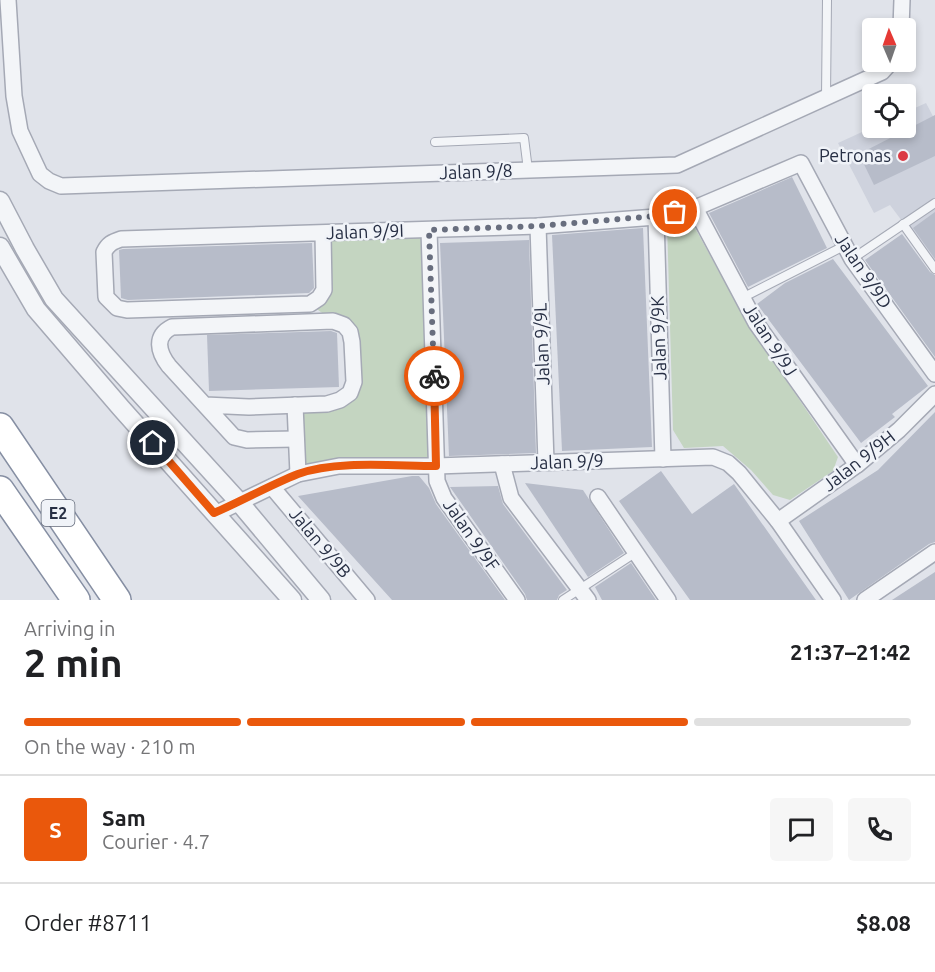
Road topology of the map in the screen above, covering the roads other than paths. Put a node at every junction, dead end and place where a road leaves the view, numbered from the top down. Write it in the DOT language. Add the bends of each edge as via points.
graph roads {
  1 [pos="8,0"];
  2 [pos="827,0"];
  3 [pos="902,0"];
  4 [pos="901,18"];
  5 [pos="882,72"];
  6 [pos="826,97"];
  7 [pos="435,142"];
  8 [pos="801,163"];
  9 [pos="528,170"];
  10 [pos="0,201"];
  11 [pos="935,203"];
  12 [pos="695,208"];
  13 [pos="656,216"];
  14 [pos="903,224"];
  15 [pos="538,226"];
  16 [pos="429,230"];
  17 [pos="323,234"];
  18 [pos="0,247"];
  19 [pos="848,252"];
  20 [pos="935,269"];
  21 [pos="742,298"];
  22 [pos="935,374"];
  23 [pos="935,393"];
  24 [pos="205,405"];
  25 [pos="295,405"];
  26 [pos="0,427"];
  27 [pos="296,439"];
  28 [pos="663,459"];
  29 [pos="546,462"];
  30 [pos="502,464"];
  31 [pos="856,465"];
  32 [pos="436,466"];
  33 [pos="298,474"];
  34 [pos="272,487"];
  35 [pos="0,490"];
  36 [pos="598,497"];
  37 [pos="239,502"];
  38 [pos="214,513"];
  39 [pos="778,521"];
  40 [pos="935,552"];
  41 [pos="635,553"];
  42 [pos="584,594"];
  43 [pos="76,600"];
  44 [pos="117,600"];
  45 [pos="292,600"];
  46 [pos="321,600"];
  47 [pos="367,600"];
  48 [pos="517,600"];
  49 [pos="563,600"];
  50 [pos="668,600"];
  51 [pos="833,600"];
  52 [pos="865,600"];
  1 -- 9 [label="street, Jalan 9/8" via="20,131 40,174 61,186"];
  2 -- 6 [label="lane"];
  3 -- 4 [label="street"];
  5 -- 6 [label="street, Jalan 9/8"];
  6 -- 9 [label="street, Jalan 9/8" via="677,165"];
  7 -- 9 [label="lane" via="524,138"];
  8 -- 12 [label="street, Jalan 9/9I"];
  8 -- 19 [label="street, Jalan 9/9D"];
  10 -- 37 [label="street" via="54,299"];
  11 -- 14 [label="lane"];
  12 -- 13 [label="street, Jalan 9/9I"];
  12 -- 21 [label="street, Jalan 9/9J"];
  13 -- 15 [label="street, Jalan 9/9I"];
  13 -- 28 [label="street, Jalan 9/9K"];
  14 -- 19 [label="lane"];
  14 -- 20 [label="lane"];
  15 -- 16 [label="street, Jalan 9/9I"];
  15 -- 29 [label="street, Jalan 9/9L"];
  16 -- 17 [label="street, Jalan 9/9I"];
  16 -- 32 [label="street, Jalan 9/9F"];
  17 -- 17 [label="street, Jalan 9/9I" via="324,290 310,303 127,310 117,308 106,297 104,252 112,242 121,239"];
  18 -- 38 [label="street" via="36,309"];
  19 -- 21 [label="lane"];
  19 -- 22 [label="street, Jalan 9/9D"];
  21 -- 31 [label="street, Jalan 9/9J"];
  23 -- 31 [label="street, Jalan 9/9H" via="900,430"];
  24 -- 25 [label="street"];
  24 -- 25 [label="street" via="162,357 160,337 165,331 172,327 333,321 344,325 352,342 354,382 350,393 327,404"];
  24 -- 27 [label="street" via="234,437"];
  25 -- 27 [label="street"];
  26 -- 44 [label="highway, E2"];
  27 -- 33 [label="street"];
  28 -- 29 [label="street, Jalan 9/9"];
  28 -- 39 [label="street, Jalan 9/9" via="713,457 728,463"];
  29 -- 30 [label="street, Jalan 9/9"];
  30 -- 32 [label="street, Jalan 9/9"];
  30 -- 42 [label="street" via="511,498"];
  31 -- 39 [label="street, Jalan 9/9H"];
  32 -- 33 [label="street, Jalan 9/9" via="339,466"];
  32 -- 48 [label="street, Jalan 9/9F" via="444,498"];
  33 -- 34 [label="street, Jalan 9/9"];
  34 -- 37 [label="street, Jalan 9/9"];
  34 -- 47 [label="street, Jalan 9/9B"];
  35 -- 43 [label="highway, E2"];
  36 -- 41 [label="street"];
  37 -- 38 [label="street, Jalan 9/9"];
  37 -- 46 [label="street"];
  38 -- 45 [label="street"];
  39 -- 51 [label="street, Jalan 9/9"];
  40 -- 52 [label="street"];
  41 -- 42 [label="lane"];
  41 -- 50 [label="street"];
  42 -- 49 [label="lane"];
}
